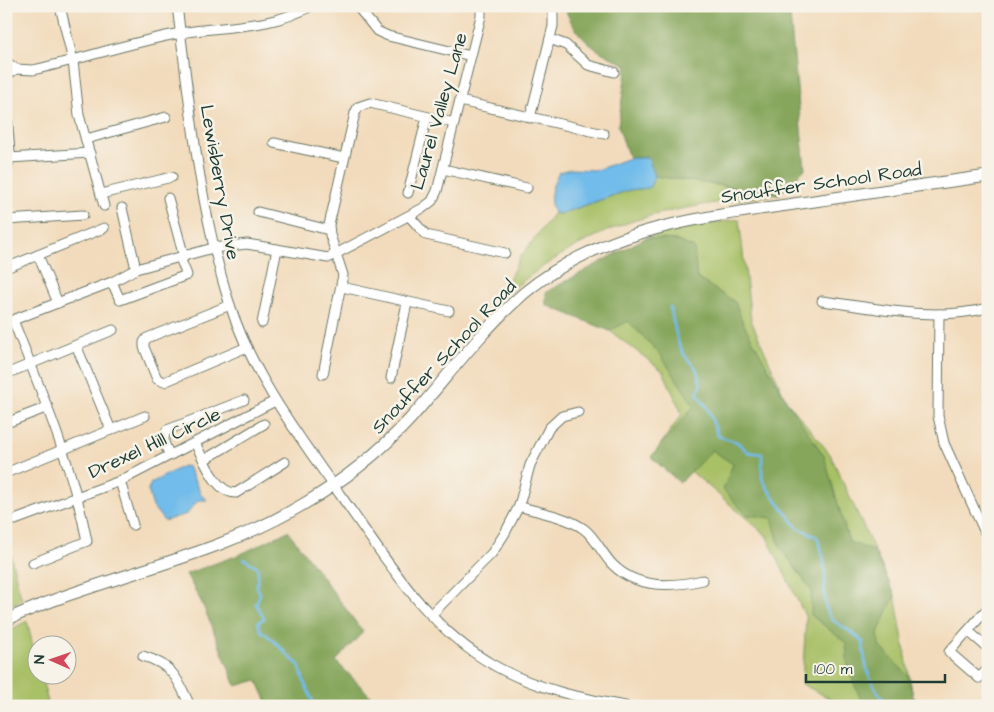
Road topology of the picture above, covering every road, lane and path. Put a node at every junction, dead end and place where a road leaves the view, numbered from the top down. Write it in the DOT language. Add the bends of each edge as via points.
graph roads {
  1 [pos="60,6"];
  2 [pos="177,6"];
  3 [pos="311,6"];
  4 [pos="357,6"];
  5 [pos="481,6"];
  6 [pos="553,6"];
  7 [pos="181,33"];
  8 [pos="550,39"];
  9 [pos="471,56"];
  10 [pos="73,61"];
  11 [pos="6,62"];
  12 [pos="16,69"];
  13 [pos="614,72"];
  14 [pos="6,79"];
  15 [pos="460,101"];
  16 [pos="6,102"];
  17 [pos="427,116"];
  18 [pos="166,117"];
  19 [pos="530,118"];
  20 [pos="454,122"];
  21 [pos="604,134"];
  22 [pos="86,139"];
  23 [pos="274,143"];
  24 [pos="90,153"];
  25 [pos="9,154"];
  26 [pos="344,158"];
  27 [pos="443,169"];
  28 [pos="6,175"];
  29 [pos="988,176"];
  30 [pos="172,177"];
  31 [pos="528,188"];
  32 [pos="408,193"];
  33 [pos="101,194"];
  34 [pos="168,198"];
  35 [pos="104,206"];
  36 [pos="122,208"];
  37 [pos="258,212"];
  38 [pos="83,216"];
  39 [pos="409,216"];
  40 [pos="6,220"];
  41 [pos="104,228"];
  42 [pos="329,230"];
  43 [pos="213,248"];
  44 [pos="277,249"];
  45 [pos="505,253"];
  46 [pos="38,255"];
  47 [pos="337,255"];
  48 [pos="182,258"];
  49 [pos="6,268"];
  50 [pos="136,269"];
  51 [pos="112,282"];
  52 [pos="342,286"];
  53 [pos="822,302"];
  54 [pos="58,303"];
  55 [pos="407,303"];
  56 [pos="230,305"];
  57 [pos="988,308"];
  58 [pos="449,311"];
  59 [pos="939,314"];
  60 [pos="10,321"];
  61 [pos="262,323"];
  62 [pos="113,330"];
  63 [pos="76,346"];
  64 [pos="247,348"];
  65 [pos="30,363"];
  66 [pos="6,374"];
  67 [pos="323,374"];
  68 [pos="391,378"];
  69 [pos="244,400"];
  70 [pos="275,401"];
  71 [pos="48,407"];
  72 [pos="578,412"];
  73 [pos="144,416"];
  74 [pos="6,423"];
  75 [pos="264,424"];
  76 [pos="111,430"];
  77 [pos="195,443"];
  78 [pos="64,450"];
  79 [pos="170,455"];
  80 [pos="204,460"];
  81 [pos="285,462"];
  82 [pos="8,472"];
  83 [pos="120,481"];
  84 [pos="333,485"];
  85 [pos="78,495"];
  86 [pos="519,506"];
  87 [pos="15,520"];
  88 [pos="133,525"];
  89 [pos="988,539"];
  90 [pos="33,563"];
  91 [pos="703,580"];
  92 [pos="988,608"];
  93 [pos="431,616"];
  94 [pos="6,620"];
  95 [pos="968,631"];
  96 [pos="988,648"];
  97 [pos="143,656"];
  98 [pos="988,669"];
  99 [pos="576,702"];
  100 [pos="190,706"];
  101 [pos="626,706"];
  1 -- 10 [label="street"];
  2 -- 7 [label="street, Lewisberry Drive"];
  3 -- 7 [label="street" via="274,22"];
  4 -- 9 [label="street" via="377,31 388,36"];
  5 -- 9 [label="street, Laurel Valley Lane"];
  6 -- 8 [label="street"];
  7 -- 10 [label="street"];
  7 -- 43 [label="street, Lewisberry Drive"];
  8 -- 13 [label="street" via="566,45 588,65"];
  8 -- 19 [label="street"];
  9 -- 15 [label="street, Laurel Valley Lane"];
  10 -- 12 [label="street" via="33,70"];
  10 -- 22 [label="street" via="79,115"];
  11 -- 12 [label="street"];
  12 -- 14 [label="street"];
  15 -- 19 [label="street"];
  15 -- 20 [label="street, Laurel Valley Lane"];
  16 -- 25 [label="street"];
  17 -- 20 [label="street"];
  17 -- 26 [label="street" via="364,104 354,113"];
  17 -- 32 [label="street"];
  18 -- 22 [label="street"];
  19 -- 21 [label="street"];
  20 -- 27 [label="street, Laurel Valley Lane"];
  22 -- 24 [label="street"];
  23 -- 26 [label="street"];
  24 -- 25 [label="street"];
  24 -- 33 [label="street"];
  25 -- 28 [label="street"];
  26 -- 42 [label="street"];
  27 -- 31 [label="street"];
  27 -- 39 [label="street, Laurel Valley Lane" via="432,201"];
  29 -- 84 [label="main road, Snouffer School Road" via="699,218 636,233 601,246 543,280 507,308 396,433"];
  30 -- 33 [label="street"];
  33 -- 35 [label="street"];
  34 -- 48 [label="street"];
  36 -- 50 [label="street"];
  37 -- 42 [label="street"];
  38 -- 40 [label="street"];
  39 -- 45 [label="street" via="426,236"];
  39 -- 47 [label="street, Laurel Valley Lane"];
  41 -- 46 [label="street"];
  42 -- 47 [label="street"];
  43 -- 44 [label="street, Laurel Valley Lane" via="247,244"];
  43 -- 48 [label="street, Drexel Hill Circle"];
  43 -- 56 [label="street, Lewisberry Drive"];
  44 -- 47 [label="street, Laurel Valley Lane" via="328,258"];
  44 -- 61 [label="street"];
  46 -- 49 [label="street"];
  46 -- 54 [label="street"];
  47 -- 52 [label="street" via="344,275"];
  48 -- 50 [label="street, Drexel Hill Circle"];
  48 -- 51 [label="street" via="187,275 120,300"];
  50 -- 51 [label="street, Drexel Hill Circle"];
  51 -- 54 [label="street, Drexel Hill Circle"];
  52 -- 55 [label="street"];
  52 -- 67 [label="street"];
  53 -- 59 [label="street"];
  54 -- 60 [label="street, Drexel Hill Circle"];
  55 -- 58 [label="street"];
  55 -- 68 [label="street"];
  56 -- 64 [label="street, Lewisberry Drive"];
  56 -- 64 [label="street" via="147,338 144,347 157,379 164,382"];
  57 -- 59 [label="street"];
  59 -- 89 [label="street" via="938,416 944,443"];
  60 -- 65 [label="street, Drexel Hill Circle"];
  62 -- 63 [label="street"];
  63 -- 65 [label="street"];
  63 -- 76 [label="street"];
  64 -- 70 [label="street, Lewisberry Drive"];
  65 -- 66 [label="street"];
  65 -- 71 [label="street, Drexel Hill Circle"];
  69 -- 79 [label="street" via="167,430 163,436"];
  70 -- 77 [label="street, Drexel Hill Circle"];
  70 -- 84 [label="street, Lewisberry Drive"];
  71 -- 74 [label="street"];
  71 -- 78 [label="street, Drexel Hill Circle"];
  72 -- 86 [label="street" via="562,416 549,428 530,465"];
  73 -- 76 [label="street"];
  75 -- 80 [label="street"];
  76 -- 78 [label="street"];
  77 -- 79 [label="street, Drexel Hill Circle"];
  77 -- 80 [label="street"];
  78 -- 82 [label="street"];
  78 -- 85 [label="street, Drexel Hill Circle"];
  79 -- 83 [label="street, Drexel Hill Circle"];
  80 -- 81 [label="street" via="219,485 230,493 236,493"];
  83 -- 85 [label="street, Drexel Hill Circle"];
  83 -- 88 [label="street"];
  84 -- 93 [label="street, Lewisberry Drive" via="405,586"];
  84 -- 94 [label="main road, Snouffer School Road" via="275,520 232,540 194,555 72,592"];
  85 -- 87 [label="street"];
  85 -- 90 [label="street" via="87,540"];
  86 -- 91 [label="street" via="567,520 584,530 613,565 648,584 679,586"];
  86 -- 93 [label="street" via="492,553"];
  92 -- 95 [label="street"];
  93 -- 99 [label="street, Lewisberry Drive" via="459,642 497,667"];
  95 -- 96 [label="street"];
  95 -- 98 [label="street" via="949,652 980,678"];
  97 -- 100 [label="street" via="166,666 177,678"];
  99 -- 101 [label="street, Lewisberry Drive"];
}
